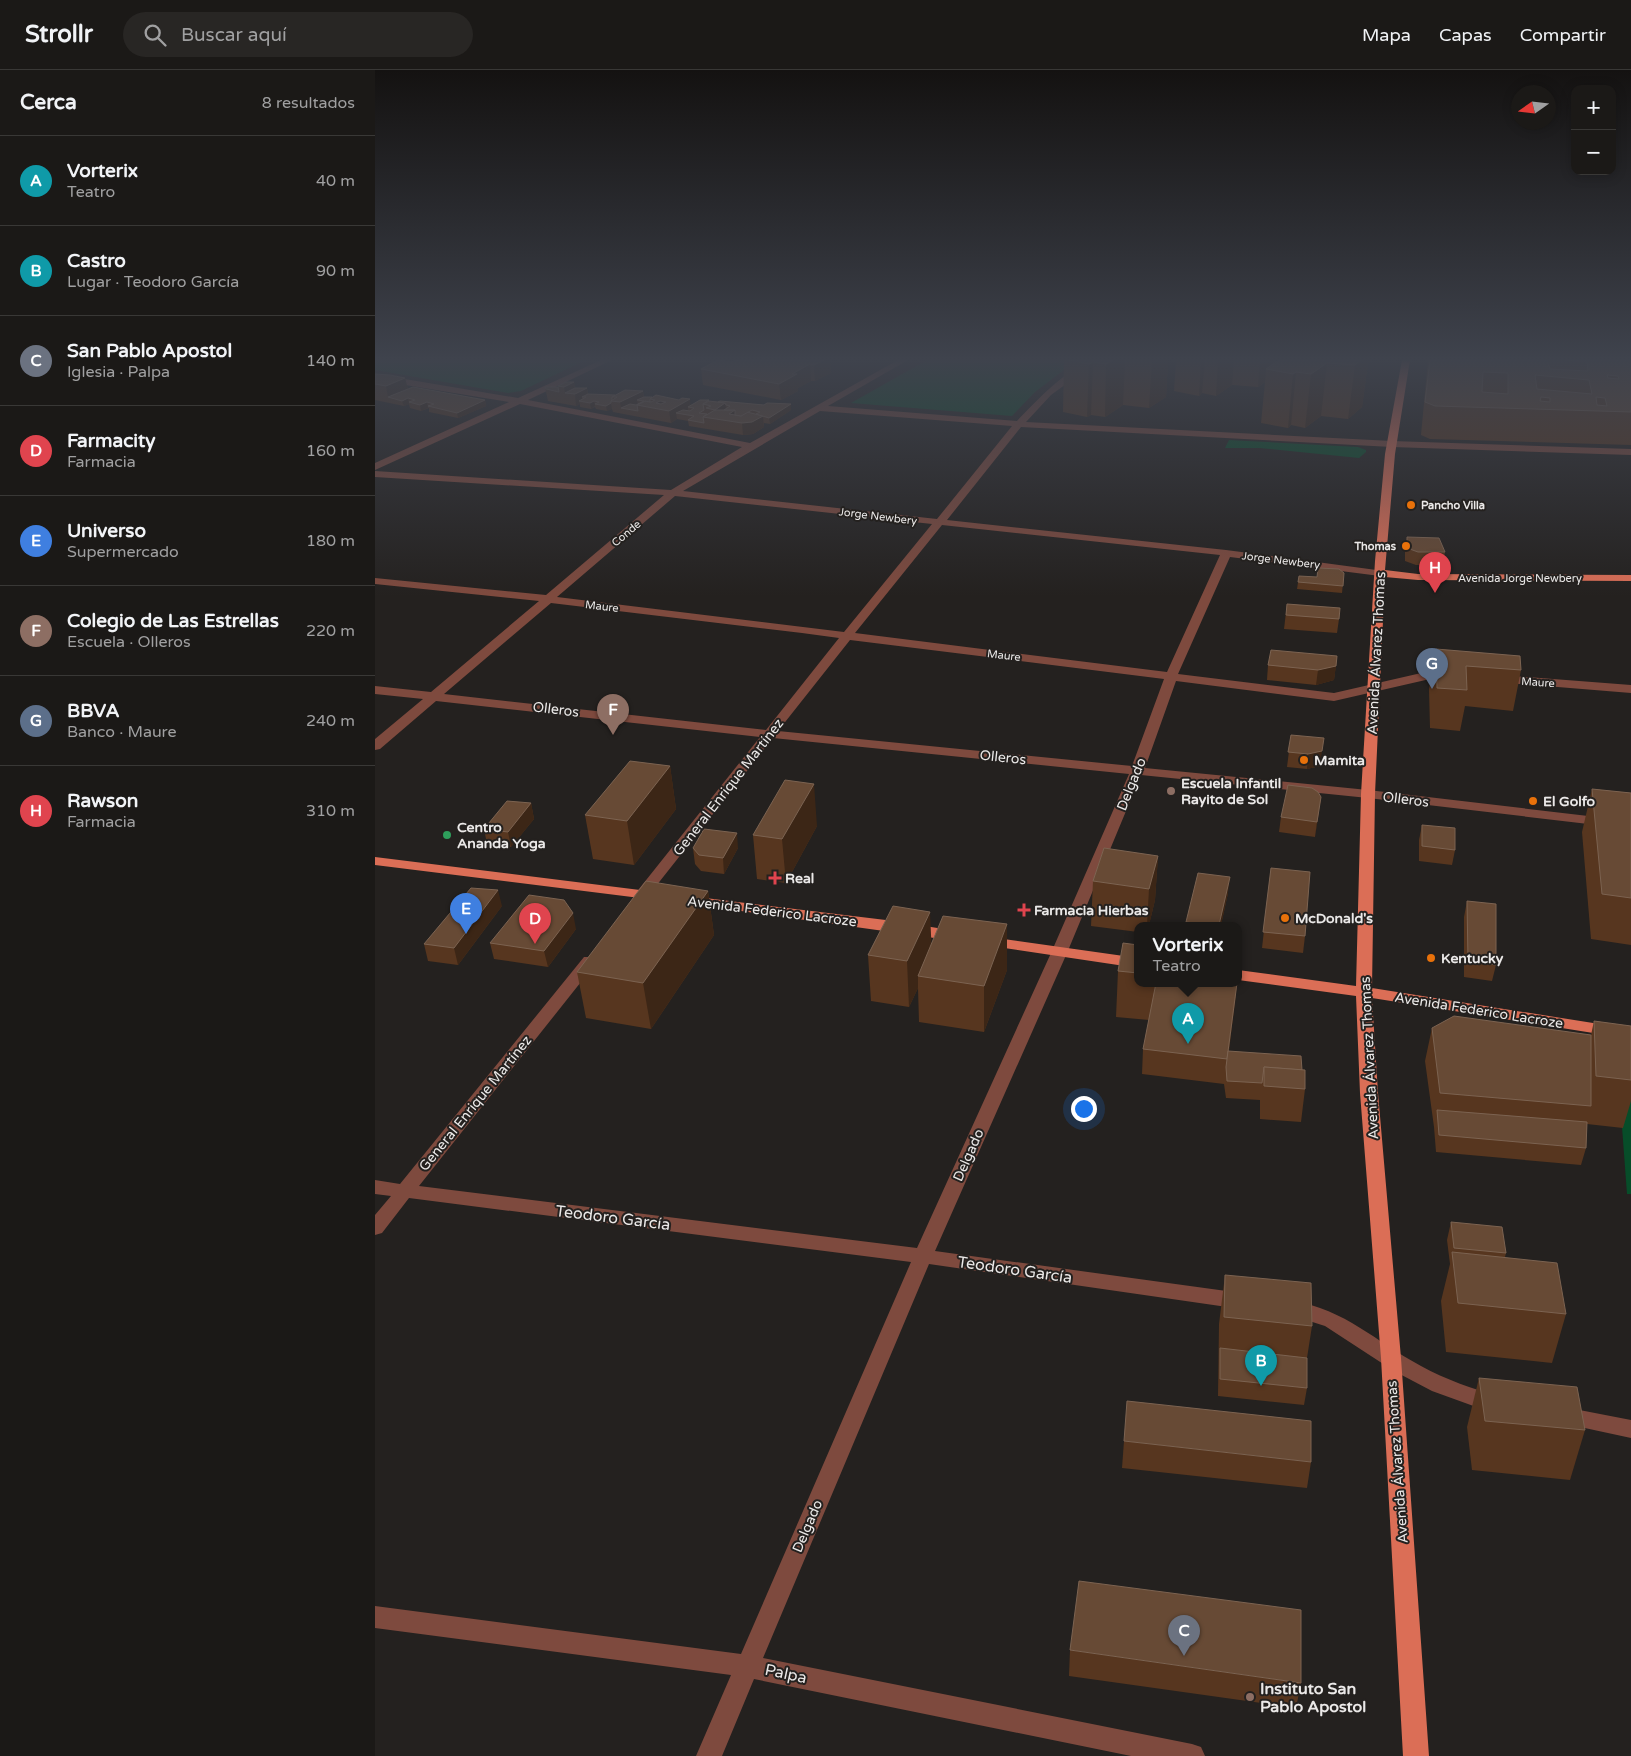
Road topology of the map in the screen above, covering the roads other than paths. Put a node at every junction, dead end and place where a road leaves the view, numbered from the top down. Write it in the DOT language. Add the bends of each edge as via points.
graph roads {
  1 [pos="437,439"];
  2 [pos="713,439"];
  3 [pos="764,439"];
  4 [pos="1007,439"];
  5 [pos="1293,439"];
  6 [pos="1393,439"];
  7 [pos="1392,444"];
  8 [pos="751,446"];
  9 [pos="1631,452"];
  10 [pos="375,467"];
  11 [pos="375,474"];
  12 [pos="673,493"];
  13 [pos="940,523"];
  14 [pos="1227,553"];
  15 [pos="1380,574"];
  16 [pos="1631,578"];
  17 [pos="375,581"];
  18 [pos="548,599"];
  19 [pos="847,636"];
  20 [pos="1171,677"];
  21 [pos="1459,677"];
  22 [pos="1488,679"];
  23 [pos="1374,688"];
  24 [pos="1631,689"];
  25 [pos="375,690"];
  26 [pos="436,696"];
  27 [pos="770,734"];
  28 [pos="375,746"];
  29 [pos="1137,770"];
  30 [pos="1369,794"];
  31 [pos="1631,825"];
  32 [pos="375,861"];
  33 [pos="642,894"];
  34 [pos="630,910"];
  35 [pos="600,948"];
  36 [pos="1059,953"];
  37 [pos="1134,962"];
  38 [pos="1242,976"];
  39 [pos="1364,992"];
  40 [pos="1631,1034"];
  41 [pos="375,1188"];
  42 [pos="404,1191"];
  43 [pos="375,1228"];
  44 [pos="923,1256"];
  45 [pos="1391,1358"];
  46 [pos="1508,1406"];
  47 [pos="1546,1413"];
  48 [pos="1631,1429"];
  49 [pos="375,1616"];
  50 [pos="748,1666"];
  51 [pos="709,1756"];
  52 [pos="1192,1756"];
  53 [pos="1416,1756"];
  1 -- 10 [label="street"];
  2 -- 8 [label="street"];
  3 -- 8 [label="street, Conde"];
  4 -- 13 [label="street, General Enrique Martínez"];
  5 -- 7 [label="street"];
  6 -- 7 [label="main road, Avenida Álvarez Thomas"];
  7 -- 9 [label="street"];
  7 -- 15 [label="main road, Avenida Álvarez Thomas"];
  8 -- 12 [label="street, Conde"];
  11 -- 12 [label="street, Jorge Newbery"];
  12 -- 13 [label="street, Jorge Newbery"];
  12 -- 18 [label="street, Conde"];
  13 -- 14 [label="street, Jorge Newbery"];
  13 -- 19 [label="street, General Enrique Martínez"];
  14 -- 15 [label="street, Jorge Newbery"];
  14 -- 20 [label="street, Delgado"];
  15 -- 16 [label="main road, Avenida Jorge Newbery"];
  15 -- 23 [label="main road, Avenida Álvarez Thomas"];
  17 -- 18 [label="street, Maure"];
  18 -- 19 [label="street, Maure"];
  18 -- 26 [label="street, Conde"];
  19 -- 20 [label="street, Maure"];
  19 -- 27 [label="street, General Enrique Martínez"];
  20 -- 23 [label="street, Maure" via="1334,697"];
  20 -- 29 [label="street, Delgado"];
  21 -- 23 [label="street, Maure" via="1430,675"];
  22 -- 24 [label="street, Maure"];
  23 -- 30 [label="main road, Avenida Álvarez Thomas"];
  25 -- 26 [label="street, Olleros"];
  26 -- 27 [label="street, Olleros"];
  26 -- 28 [label="street, Conde"];
  27 -- 29 [label="street, Olleros"];
  27 -- 33 [label="street, General Enrique Martínez"];
  29 -- 30 [label="street, Olleros"];
  29 -- 36 [label="street, Delgado"];
  30 -- 31 [label="street, Olleros"];
  30 -- 39 [label="main road, Avenida Álvarez Thomas"];
  32 -- 33 [label="main road, Avenida Federico Lacroze"];
  33 -- 34 [label="street, General Enrique Martínez"];
  33 -- 36 [label="main road, Avenida Federico Lacroze" via="894,926"];
  35 -- 42 [label="street, General Enrique Martínez"];
  36 -- 37 [label="main road, Avenida Federico Lacroze"];
  36 -- 44 [label="street, Delgado"];
  38 -- 39 [label="main road, Avenida Federico Lacroze"];
  39 -- 40 [label="main road, Avenida Federico Lacroze"];
  39 -- 45 [label="main road, Avenida Álvarez Thomas"];
  41 -- 42 [label="street, Teodoro García"];
  42 -- 43 [label="street, General Enrique Martínez"];
  42 -- 44 [label="street, Teodoro García"];
  44 -- 45 [label="street, Teodoro García" via="1298,1309 1336,1321"];
  44 -- 50 [label="street, Delgado"];
  45 -- 46 [label="street, Teodoro García" via="1431,1382"];
  45 -- 53 [label="main road, Avenida Álvarez Thomas"];
  47 -- 48 [label="street"];
  49 -- 50 [label="street, Palpa"];
  50 -- 51 [label="street, Delgado"];
  50 -- 52 [label="street, Palpa"];
}
